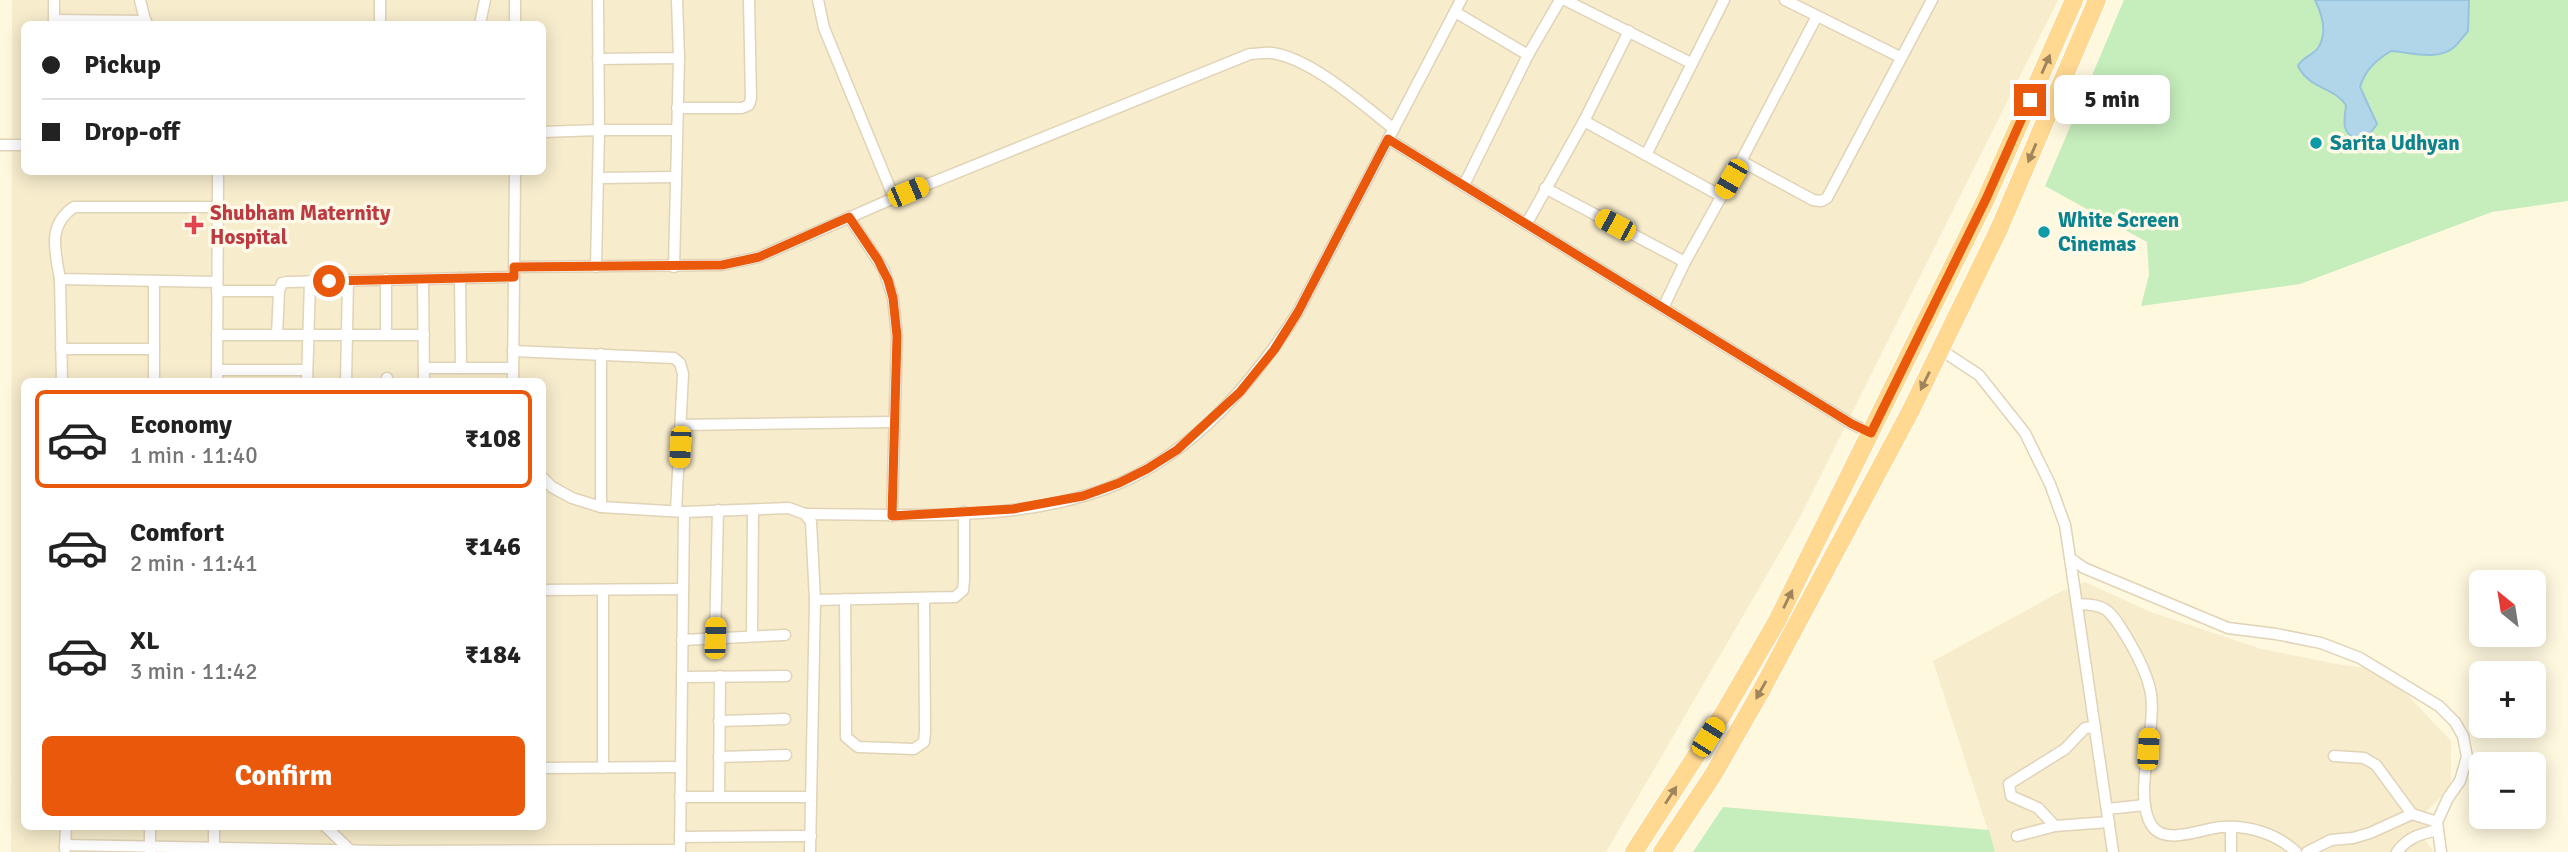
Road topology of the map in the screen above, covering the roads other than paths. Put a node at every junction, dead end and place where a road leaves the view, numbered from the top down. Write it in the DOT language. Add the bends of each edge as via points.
graph roads {
  1 [pos="54,0"];
  2 [pos="141,0"];
  3 [pos="380,0"];
  4 [pos="485,0"];
  5 [pos="515,0"];
  6 [pos="598,0"];
  7 [pos="677,0"];
  8 [pos="749,0"];
  9 [pos="818,0"];
  10 [pos="1461,0"];
  11 [pos="1562,0"];
  12 [pos="1724,0"];
  13 [pos="1785,0"];
  14 [pos="1932,0"];
  15 [pos="2074,0"];
  16 [pos="2098,0"];
  17 [pos="1455,12"];
  18 [pos="1817,16"];
  19 [pos="54,21"];
  20 [pos="146,21"];
  21 [pos="380,21"];
  22 [pos="481,21"];
  23 [pos="515,21"];
  24 [pos="1629,31"];
  25 [pos="1528,55"];
  26 [pos="1900,57"];
  27 [pos="679,58"];
  28 [pos="598,59"];
  29 [pos="1690,63"];
  30 [pos="677,108"];
  31 [pos="1584,121"];
  32 [pos="1394,129"];
  33 [pos="598,130"];
  34 [pos="677,130"];
  35 [pos="546,132"];
  36 [pos="1388,139"];
  37 [pos="0,145"];
  38 [pos="21,145"];
  39 [pos="1646,155"];
  40 [pos="1741,161"];
  41 [pos="218,175"];
  42 [pos="515,175"];
  43 [pos="676,177"];
  44 [pos="598,178"];
  45 [pos="1464,185"];
  46 [pos="1545,188"];
  47 [pos="1721,196"];
  48 [pos="894,198"];
  49 [pos="218,207"];
  50 [pos="849,217"];
  51 [pos="1527,223"];
  52 [pos="1685,262"];
  53 [pos="596,267"];
  54 [pos="674,267"];
  55 [pos="514,272"];
  56 [pos="460,278"];
  57 [pos="60,279"];
  58 [pos="386,279"];
  59 [pos="423,279"];
  60 [pos="348,280"];
  61 [pos="154,281"];
  62 [pos="310,281"];
  63 [pos="218,286"];
  64 [pos="279,291"];
  65 [pos="1663,308"];
  66 [pos="1926,321"];
  67 [pos="217,335"];
  68 [pos="277,335"];
  69 [pos="310,335"];
  70 [pos="347,335"];
  71 [pos="386,335"];
  72 [pos="424,335"];
  73 [pos="1945,341"];
  74 [pos="61,349"];
  75 [pos="154,349"];
  76 [pos="513,351"];
  77 [pos="601,354"];
  78 [pos="424,368"];
  79 [pos="461,368"];
  80 [pos="513,368"];
  81 [pos="217,376"];
  82 [pos="307,376"];
  83 [pos="62,378"];
  84 [pos="154,378"];
  85 [pos="346,378"];
  86 [pos="424,378"];
  87 [pos="513,378"];
  88 [pos="893,422"];
  89 [pos="681,425"];
  90 [pos="1871,433"];
  91 [pos="546,481"];
  92 [pos="601,507"];
  93 [pos="718,510"];
  94 [pos="753,510"];
  95 [pos="680,512"];
  96 [pos="964,512"];
  97 [pos="805,514"];
  98 [pos="892,516"];
  99 [pos="2070,558"];
  100 [pos="683,589"];
  101 [pos="546,590"];
  102 [pos="604,590"];
  103 [pos="845,599"];
  104 [pos="923,599"];
  105 [pos="815,600"];
  106 [pos="2077,604"];
  107 [pos="785,635"];
  108 [pos="752,636"];
  109 [pos="715,638"];
  110 [pos="682,640"];
  111 [pos="720,676"];
  112 [pos="786,676"];
  113 [pos="682,677"];
  114 [pos="785,719"];
  115 [pos="719,721"];
  116 [pos="2095,727"];
  117 [pos="786,755"];
  118 [pos="2334,756"];
  119 [pos="719,757"];
  120 [pos="681,767"];
  121 [pos="546,768"];
  122 [pos="603,768"];
  123 [pos="680,797"];
  124 [pos="719,797"];
  125 [pos="811,797"];
  126 [pos="2145,805"];
  127 [pos="2107,809"];
  128 [pos="2412,814"];
  129 [pos="2109,822"];
  130 [pos="2055,826"];
  131 [pos="2438,826"];
  132 [pos="2231,827"];
  133 [pos="66,830"];
  134 [pos="150,830"];
  135 [pos="214,830"];
  136 [pos="329,830"];
  137 [pos="811,836"];
  138 [pos="2017,836"];
  139 [pos="680,837"];
  140 [pos="65,848"];
  141 [pos="150,849"];
  142 [pos="349,849"];
  143 [pos="214,851"];
  144 [pos="267,851"];
  145 [pos="323,851"];
  146 [pos="382,851"];
  147 [pos="443,851"];
  148 [pos="498,851"];
  149 [pos="556,851"];
  150 [pos="616,851"];
  151 [pos="680,851"];
  152 [pos="810,852"];
  153 [pos="1634,852"];
  154 [pos="1662,852"];
  155 [pos="2113,852"];
  156 [pos="2231,852"];
  157 [pos="2296,852"];
  158 [pos="2307,852"];
  159 [pos="2397,852"];
  160 [pos="2441,852"];
  1 -- 19 [label="street"];
  2 -- 20 [label="street"];
  3 -- 21 [label="street"];
  4 -- 22 [label="street"];
  5 -- 23 [label="street"];
  6 -- 28 [label="street"];
  7 -- 27 [label="street"];
  8 -- 30 [label="street" via="749,105"];
  9 -- 48 [label="street" via="824,28"];
  10 -- 17 [label="street"];
  11 -- 24 [label="street"];
  11 -- 25 [label="street"];
  12 -- 29 [label="street"];
  13 -- 18 [label="street"];
  14 -- 26 [label="street"];
  66 -- 15 [label="highway, one-way"];
  16 -- 73 [label="highway, one-way"];
  17 -- 25 [label="street"];
  17 -- 32 [label="street"];
  18 -- 26 [label="street"];
  18 -- 40 [label="street"];
  24 -- 29 [label="street"];
  24 -- 31 [label="street"];
  25 -- 45 [label="street"];
  26 -- 40 [label="street" via="1827,198 1813,200"];
  27 -- 28 [label="street"];
  27 -- 30 [label="street"];
  28 -- 33 [label="street"];
  29 -- 39 [label="street"];
  30 -- 34 [label="street"];
  31 -- 39 [label="street"];
  31 -- 46 [label="street"];
  32 -- 36 [label="street"];
  32 -- 48 [label="street" via="1299,62 1271,53 1250,54"];
  33 -- 34 [label="street"];
  33 -- 35 [label="street"];
  33 -- 44 [label="street"];
  34 -- 43 [label="street"];
  36 -- 45 [label="street"];
  36 -- 96 [label="street" via="1274,350 1240,392 1177,450 1119,483 1083,496 1013,509"];
  37 -- 38 [label="street"];
  39 -- 47 [label="street"];
  40 -- 47 [label="street"];
  41 -- 49 [label="street"];
  42 -- 55 [label="street"];
  43 -- 44 [label="street"];
  43 -- 54 [label="street"];
  44 -- 53 [label="street"];
  45 -- 51 [label="street"];
  46 -- 51 [label="street"];
  46 -- 52 [label="street"];
  47 -- 52 [label="street"];
  48 -- 50 [label="street"];
  49 -- 57 [label="street" via="74,207 57,222 55,232"];
  49 -- 63 [label="street"];
  50 -- 54 [label="street" via="759,257 722,265"];
  50 -- 88 [label="street" via="878,260 893,298 897,336"];
  51 -- 65 [label="street"];
  52 -- 65 [label="street"];
  53 -- 54 [label="street"];
  53 -- 55 [label="street"];
  55 -- 56 [label="street"];
  55 -- 76 [label="street"];
  56 -- 59 [label="street"];
  56 -- 79 [label="street"];
  57 -- 61 [label="street"];
  57 -- 74 [label="street"];
  58 -- 59 [label="street"];
  58 -- 60 [label="street"];
  58 -- 71 [label="street"];
  59 -- 72 [label="street"];
  60 -- 62 [label="street"];
  60 -- 70 [label="street"];
  61 -- 63 [label="street"];
  61 -- 75 [label="street"];
  62 -- 64 [label="street" via="282,283"];
  62 -- 69 [label="street"];
  63 -- 64 [label="street"];
  63 -- 67 [label="street"];
  64 -- 68 [label="street"];
  65 -- 90 [label="street"];
  66 -- 73 [label="highway"];
  66 -- 90 [label="highway"];
  67 -- 68 [label="street"];
  67 -- 81 [label="street"];
  68 -- 69 [label="street"];
  69 -- 70 [label="street"];
  69 -- 82 [label="street"];
  70 -- 71 [label="street"];
  70 -- 85 [label="street"];
  71 -- 72 [label="street"];
  72 -- 78 [label="street"];
  73 -- 99 [label="street" via="2025,432 2066,525"];
  73 -- 154 [label="highway, one-way" via="1761,691"];
  74 -- 75 [label="street"];
  74 -- 83 [label="street"];
  75 -- 84 [label="street"];
  76 -- 77 [label="street"];
  76 -- 80 [label="street"];
  77 -- 89 [label="street" via="677,360 683,374"];
  77 -- 92 [label="street"];
  78 -- 79 [label="street"];
  78 -- 86 [label="street"];
  79 -- 80 [label="street"];
  80 -- 87 [label="street"];
  81 -- 82 [label="street"];
  88 -- 89 [label="street"];
  88 -- 98 [label="street"];
  89 -- 95 [label="street"];
  153 -- 90 [label="highway, one-way" via="1777,621"];
  91 -- 92 [label="street" via="572,498"];
  92 -- 95 [label="street"];
  93 -- 94 [label="street"];
  93 -- 95 [label="street"];
  93 -- 109 [label="street"];
  94 -- 97 [label="street" via="789,508"];
  94 -- 108 [label="street"];
  95 -- 100 [label="street"];
  96 -- 98 [label="street"];
  96 -- 104 [label="street" via="962,590 955,597"];
  97 -- 98 [label="street"];
  97 -- 105 [label="street" via="813,533"];
  99 -- 106 [label="street"];
  99 -- 131 [label="street" via="2228,628 2321,643 2360,658 2439,706 2463,736 2468,757"];
  100 -- 102 [label="street"];
  100 -- 110 [label="street"];
  101 -- 102 [label="street"];
  102 -- 122 [label="street"];
  103 -- 104 [label="street"];
  103 -- 104 [label="street" via="846,737 858,747 914,748 924,742 925,732"];
  103 -- 105 [label="street"];
  105 -- 125 [label="street"];
  106 -- 116 [label="street"];
  106 -- 126 [label="street" via="2104,606 2112,614 2129,640 2150,690"];
  107 -- 108 [label="street"];
  108 -- 109 [label="street"];
  109 -- 110 [label="street"];
  110 -- 113 [label="street"];
  111 -- 112 [label="street"];
  111 -- 113 [label="street"];
  111 -- 115 [label="street"];
  113 -- 120 [label="street"];
  114 -- 115 [label="street"];
  115 -- 119 [label="street"];
  116 -- 127 [label="street"];
  116 -- 130 [label="street" via="2085,728 2065,749 2009,784 2011,796 2038,808"];
  117 -- 119 [label="street"];
  118 -- 128 [label="street" via="2364,758 2376,765"];
  119 -- 124 [label="street"];
  120 -- 122 [label="street"];
  120 -- 123 [label="street"];
  121 -- 122 [label="street"];
  123 -- 124 [label="street"];
  123 -- 139 [label="street"];
  124 -- 125 [label="street"];
  125 -- 137 [label="street"];
  126 -- 127 [label="street"];
  126 -- 132 [label="street" via="2160,834"];
  127 -- 129 [label="street"];
  128 -- 131 [label="street"];
  128 -- 158 [label="street" via="2370,833 2331,839"];
  129 -- 130 [label="street"];
  129 -- 155 [label="street"];
  130 -- 138 [label="street"];
  131 -- 159 [label="street" via="2406,841"];
  131 -- 160 [label="street"];
  132 -- 156 [label="street"];
  132 -- 157 [label="street" via="2267,833"];
  133 -- 140 [label="street"];
  134 -- 141 [label="street"];
  135 -- 143 [label="street"];
  136 -- 142 [label="street"];
  137 -- 139 [label="street"];
  137 -- 152 [label="street"];
  139 -- 151 [label="street"];
  140 -- 141 [label="street"];
  141 -- 143 [label="street"];
  142 -- 145 [label="street"];
  142 -- 146 [label="street"];
  143 -- 144 [label="street"];
  144 -- 145 [label="street"];
  146 -- 147 [label="street"];
  147 -- 148 [label="street"];
  148 -- 149 [label="street"];
  149 -- 150 [label="street"];
  150 -- 151 [label="street"];
}
